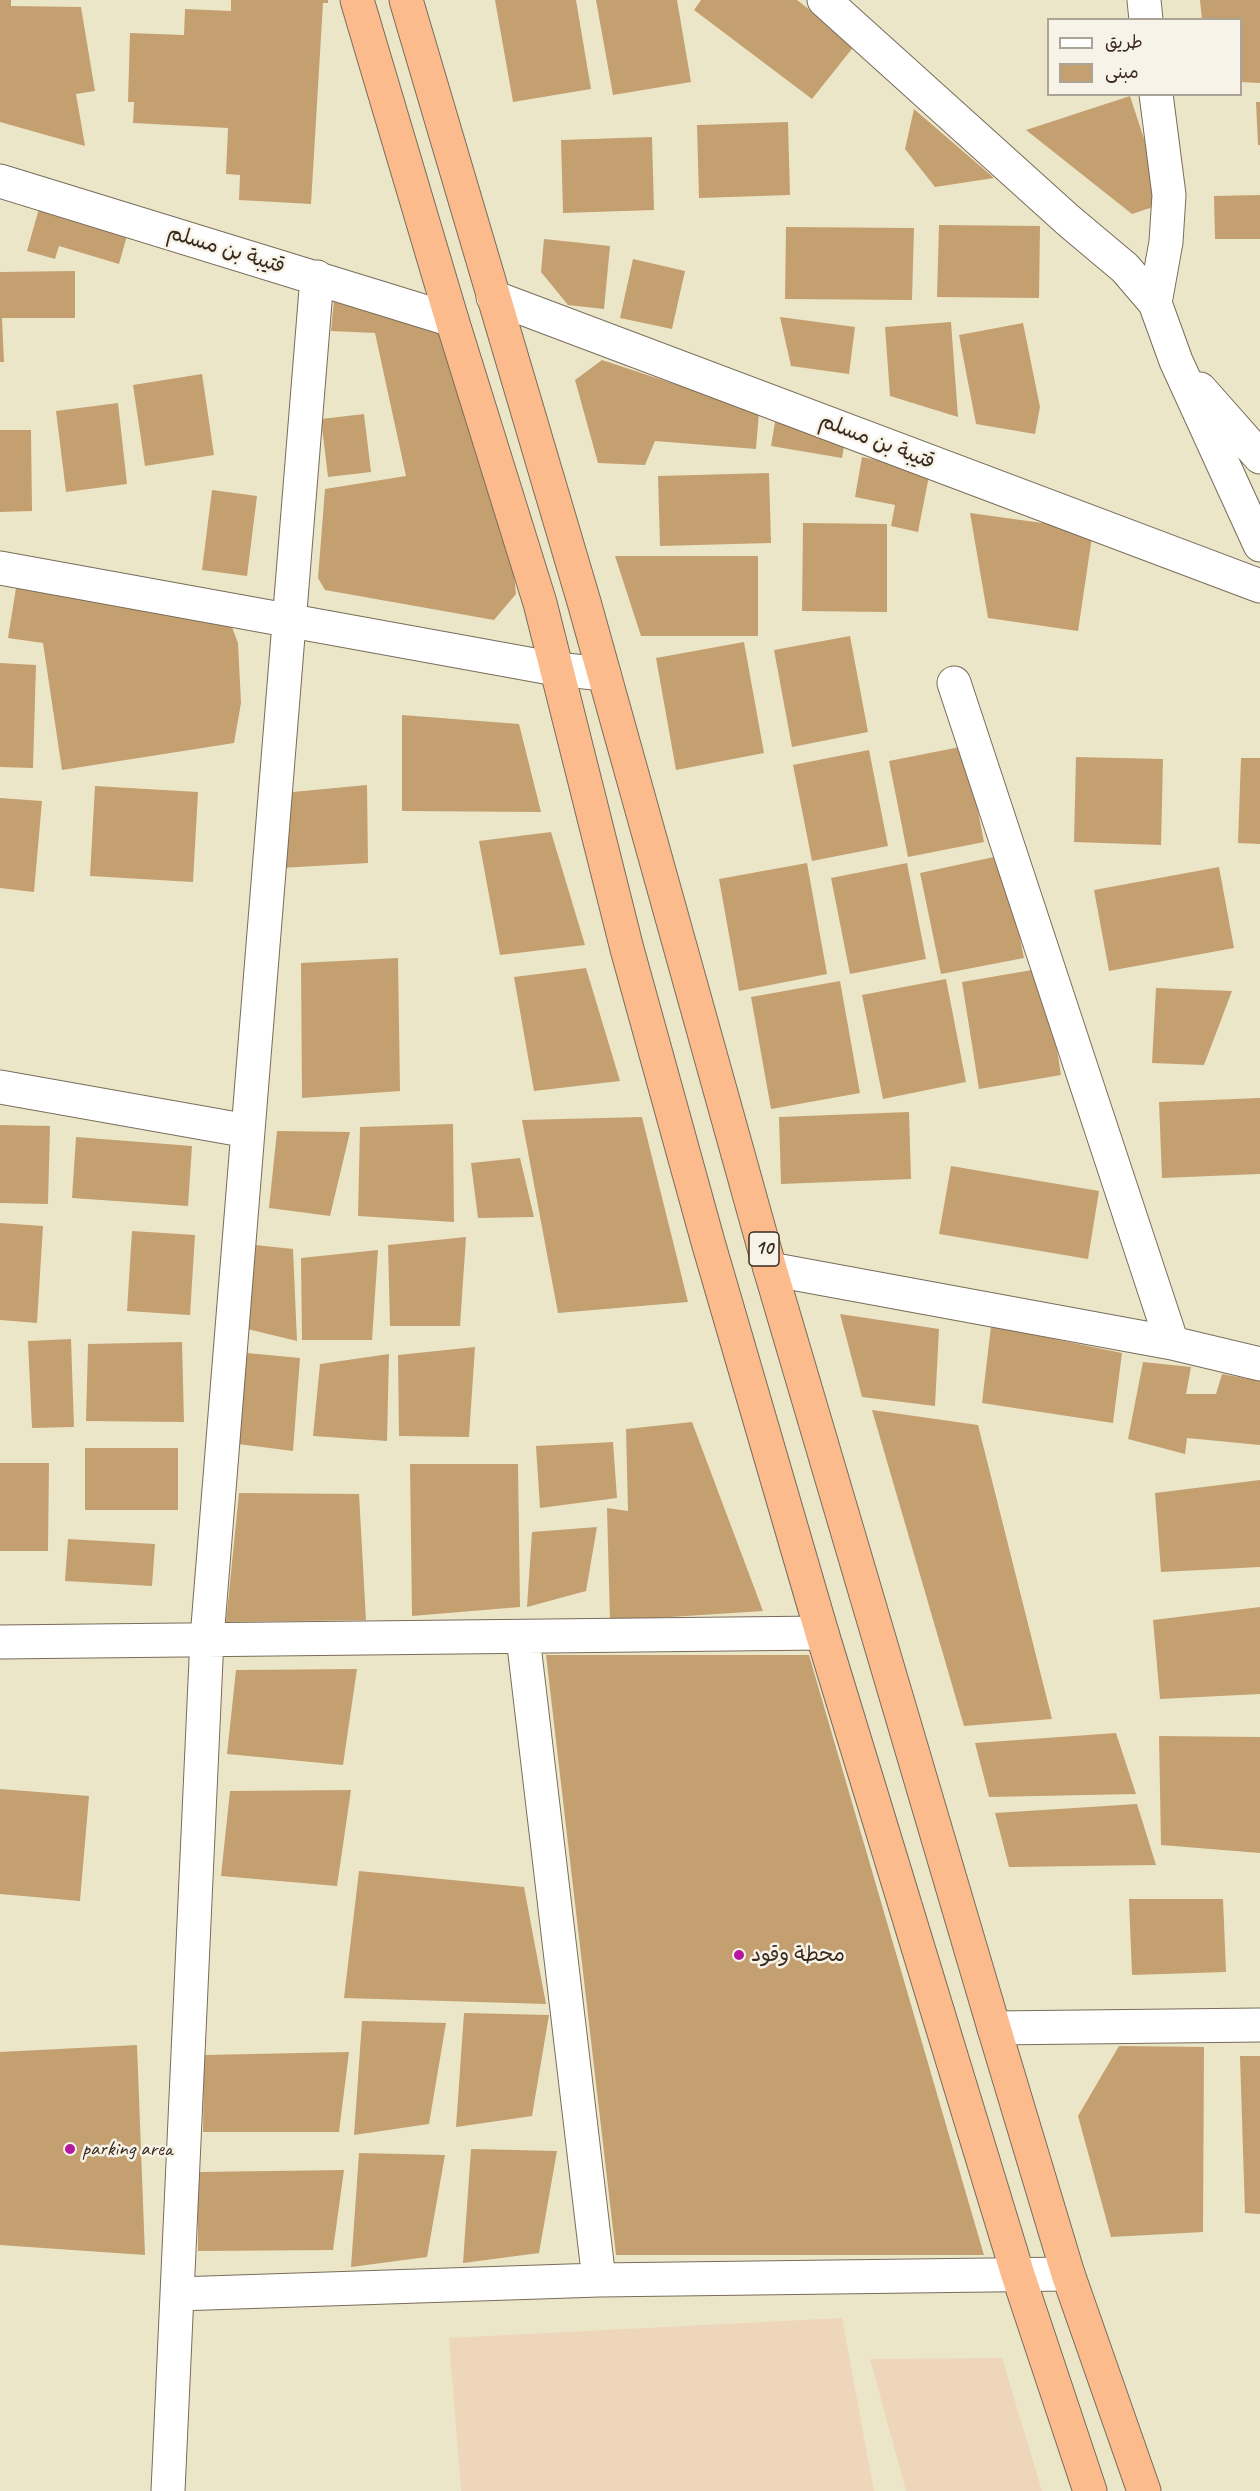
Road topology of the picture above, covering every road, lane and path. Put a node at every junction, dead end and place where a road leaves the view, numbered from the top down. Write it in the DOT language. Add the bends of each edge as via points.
graph roads {
  1 [pos="357,0"];
  2 [pos="406,0"];
  3 [pos="824,0"];
  4 [pos="1144,0"];
  5 [pos="1146,18"];
  6 [pos="1156,96"];
  7 [pos="0,181"];
  8 [pos="316,277"];
  9 [pos="493,297"];
  10 [pos="1155,303"];
  11 [pos="452,320"];
  12 [pos="1176,361"];
  13 [pos="1260,457"];
  14 [pos="1260,545"];
  15 [pos="0,568"];
  16 [pos="1260,586"];
  17 [pos="288,622"];
  18 [pos="556,669"];
  19 [pos="604,674"];
  20 [pos="954,683"];
  21 [pos="0,1087"];
  22 [pos="248,1131"];
  23 [pos="770,1269"];
  24 [pos="1172,1344"];
  25 [pos="1260,1364"];
  26 [pos="822,1633"];
  27 [pos="523,1637"];
  28 [pos="207,1638"];
  29 [pos="0,1642"];
  30 [pos="1260,2025"];
  31 [pos="994,2028"];
  32 [pos="1068,2274"];
  33 [pos="1018,2275"];
  34 [pos="599,2280"];
  35 [pos="177,2294"];
  36 [pos="168,2491"];
  37 [pos="1090,2491"];
  38 [pos="1144,2491"];
  1 -- 11 [label="highway"];
  2 -- 9 [label="highway, 10"];
  3 -- 10 [label="street" via="1125,268"];
  4 -- 5 [label="street"];
  6 -- 10 [label="street" via="1169,195 1166,242"];
  7 -- 8 [label="street, قتيبة بن مسلم"];
  8 -- 11 [label="street, قتيبة بن مسلم"];
  8 -- 17 [label="street"];
  9 -- 16 [label="street, قتيبة بن مسلم"];
  9 -- 19 [label="highway, 10"];
  10 -- 12 [label="street"];
  11 -- 18 [label="highway" via="540,603"];
  12 -- 13 [label="street"];
  12 -- 14 [label="street"];
  15 -- 17 [label="street"];
  17 -- 18 [label="street"];
  17 -- 22 [label="street"];
  18 -- 19 [label="street"];
  18 -- 26 [label="highway" via="627,949"];
  19 -- 23 [label="highway, 10"];
  20 -- 24 [label="street"];
  21 -- 22 [label="street"];
  22 -- 28 [label="street"];
  23 -- 24 [label="street"];
  23 -- 31 [label="highway, 10"];
  24 -- 25 [label="street"];
  26 -- 27 [label="street"];
  26 -- 33 [label="highway"];
  27 -- 28 [label="street"];
  27 -- 34 [label="street"];
  28 -- 29 [label="street"];
  28 -- 35 [label="street"];
  30 -- 31 [label="street"];
  31 -- 32 [label="highway, 10"];
  32 -- 33 [label="street"];
  32 -- 38 [label="highway, 10"];
  33 -- 34 [label="street"];
  33 -- 37 [label="highway"];
  34 -- 35 [label="street"];
  35 -- 36 [label="street"];
}
